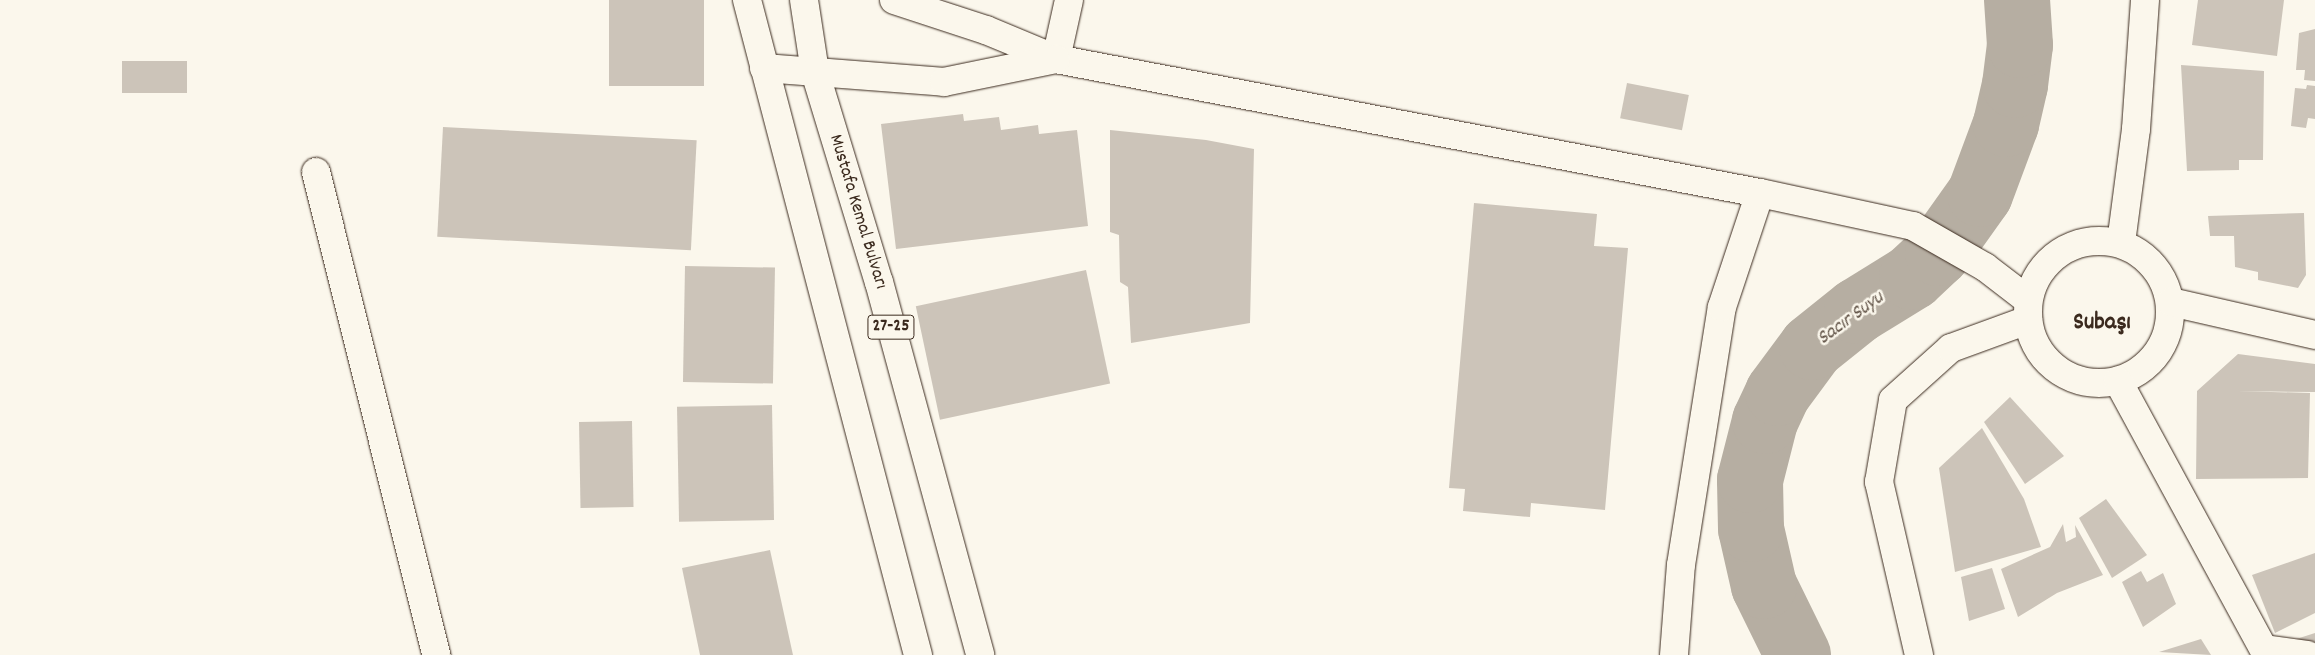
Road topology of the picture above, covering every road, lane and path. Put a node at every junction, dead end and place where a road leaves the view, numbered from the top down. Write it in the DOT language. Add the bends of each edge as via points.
graph roads {
  1 [pos="747,0"];
  2 [pos="804,0"];
  3 [pos="894,0"];
  4 [pos="1069,0"];
  5 [pos="2145,0"];
  6 [pos="1056,59"];
  7 [pos="764,68"];
  8 [pos="815,72"];
  9 [pos="316,172"];
  10 [pos="1760,193"];
  11 [pos="2121,244"];
  12 [pos="2170,302"];
  13 [pos="2028,310"];
  14 [pos="2315,335"];
  15 [pos="2118,380"];
  16 [pos="1681,650"];
  17 [pos="2266,652"];
  18 [pos="436,655"];
  19 [pos="918,655"];
  20 [pos="980,655"];
  21 [pos="1920,655"];
  22 [pos="2308,655"];
  1 -- 7 [label="main road"];
  2 -- 8 [label="main road, Mustafa Kemal Bulvarı / 27-25"];
  3 -- 6 [label="main road" via="986,30"];
  4 -- 6 [label="main road"];
  5 -- 11 [label="main road" via="2136,128"];
  6 -- 8 [label="main road" via="944,82"];
  6 -- 10 [label="main road"];
  7 -- 8 [label="main road"];
  7 -- 19 [label="main road"];
  8 -- 20 [label="main road, Mustafa Kemal Bulvarı / 27-25" via="879,282"];
  9 -- 18 [label="main road"];
  10 -- 13 [label="main road" via="1913,226 1985,267"];
  10 -- 16 [label="main road" via="1722,307 1681,565"];
  11 -- 12 [label="main road" via="2155,266"];
  11 -- 13 [label="main road" via="2101,240 2081,242 2062,251 2039,275"];
  12 -- 14 [label="main road"];
  12 -- 15 [label="main road" via="2164,342 2153,360"];
  13 -- 15 [label="main road" via="2033,340 2060,371 2078,380"];
  13 -- 21 [label="main road" via="1951,348 1893,400 1878,482"];
  15 -- 17 [label="main road"];
  17 -- 22 [label="main road"];
}
